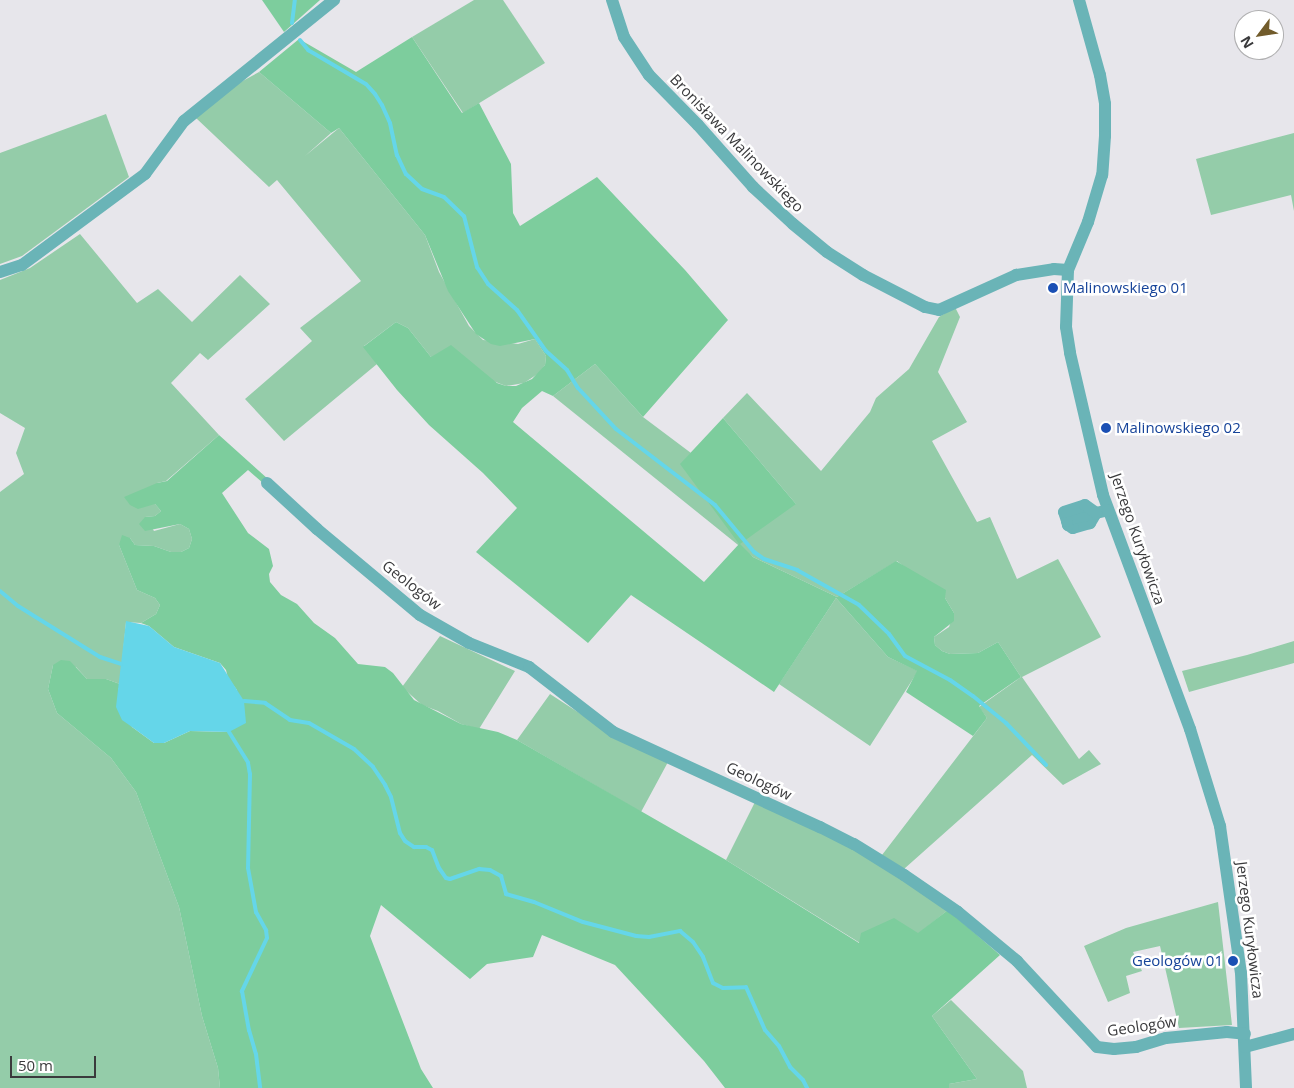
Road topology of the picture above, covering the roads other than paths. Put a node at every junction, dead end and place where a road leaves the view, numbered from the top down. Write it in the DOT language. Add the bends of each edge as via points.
graph roads {
  1 [pos="334,0"];
  2 [pos="612,0"];
  3 [pos="1079,0"];
  4 [pos="1068,270"];
  5 [pos="0,272"];
  6 [pos="267,483"];
  7 [pos="1102,511"];
  8 [pos="1067,521"];
  9 [pos="1245,1034"];
  10 [pos="1294,1034"];
  11 [pos="1245,1048"];
  12 [pos="1246,1088"];
  1 -- 5 [label="street" via="184,121 145,174 22,265"];
  2 -- 4 [label="street, Bronisława Malinowskiego" via="624,37 649,75 753,187 827,252 863,275 925,307 939,310 1016,275"];
  3 -- 4 [label="street, Jerzego Kuryłowicza" via="1100,75 1105,136 1102,176"];
  4 -- 7 [label="street, Jerzego Kuryłowicza" via="1066,327"];
  6 -- 9 [label="street, Geologów" via="420,615 469,643 529,667 613,732 820,827 904,875 958,912 1017,961 1097,1048 1114,1050 1166,1038 1227,1032"];
  7 -- 8 [label="street" via="1090,523 1073,528"];
  7 -- 9 [label="street, Jerzego Kuryłowicza" via="1190,730 1214,802 1237,934"];
  9 -- 11 [label="street, Jerzego Kuryłowicza"];
  10 -- 11 [label="street"];
  11 -- 12 [label="street, Jerzego Kuryłowicza"];
}
